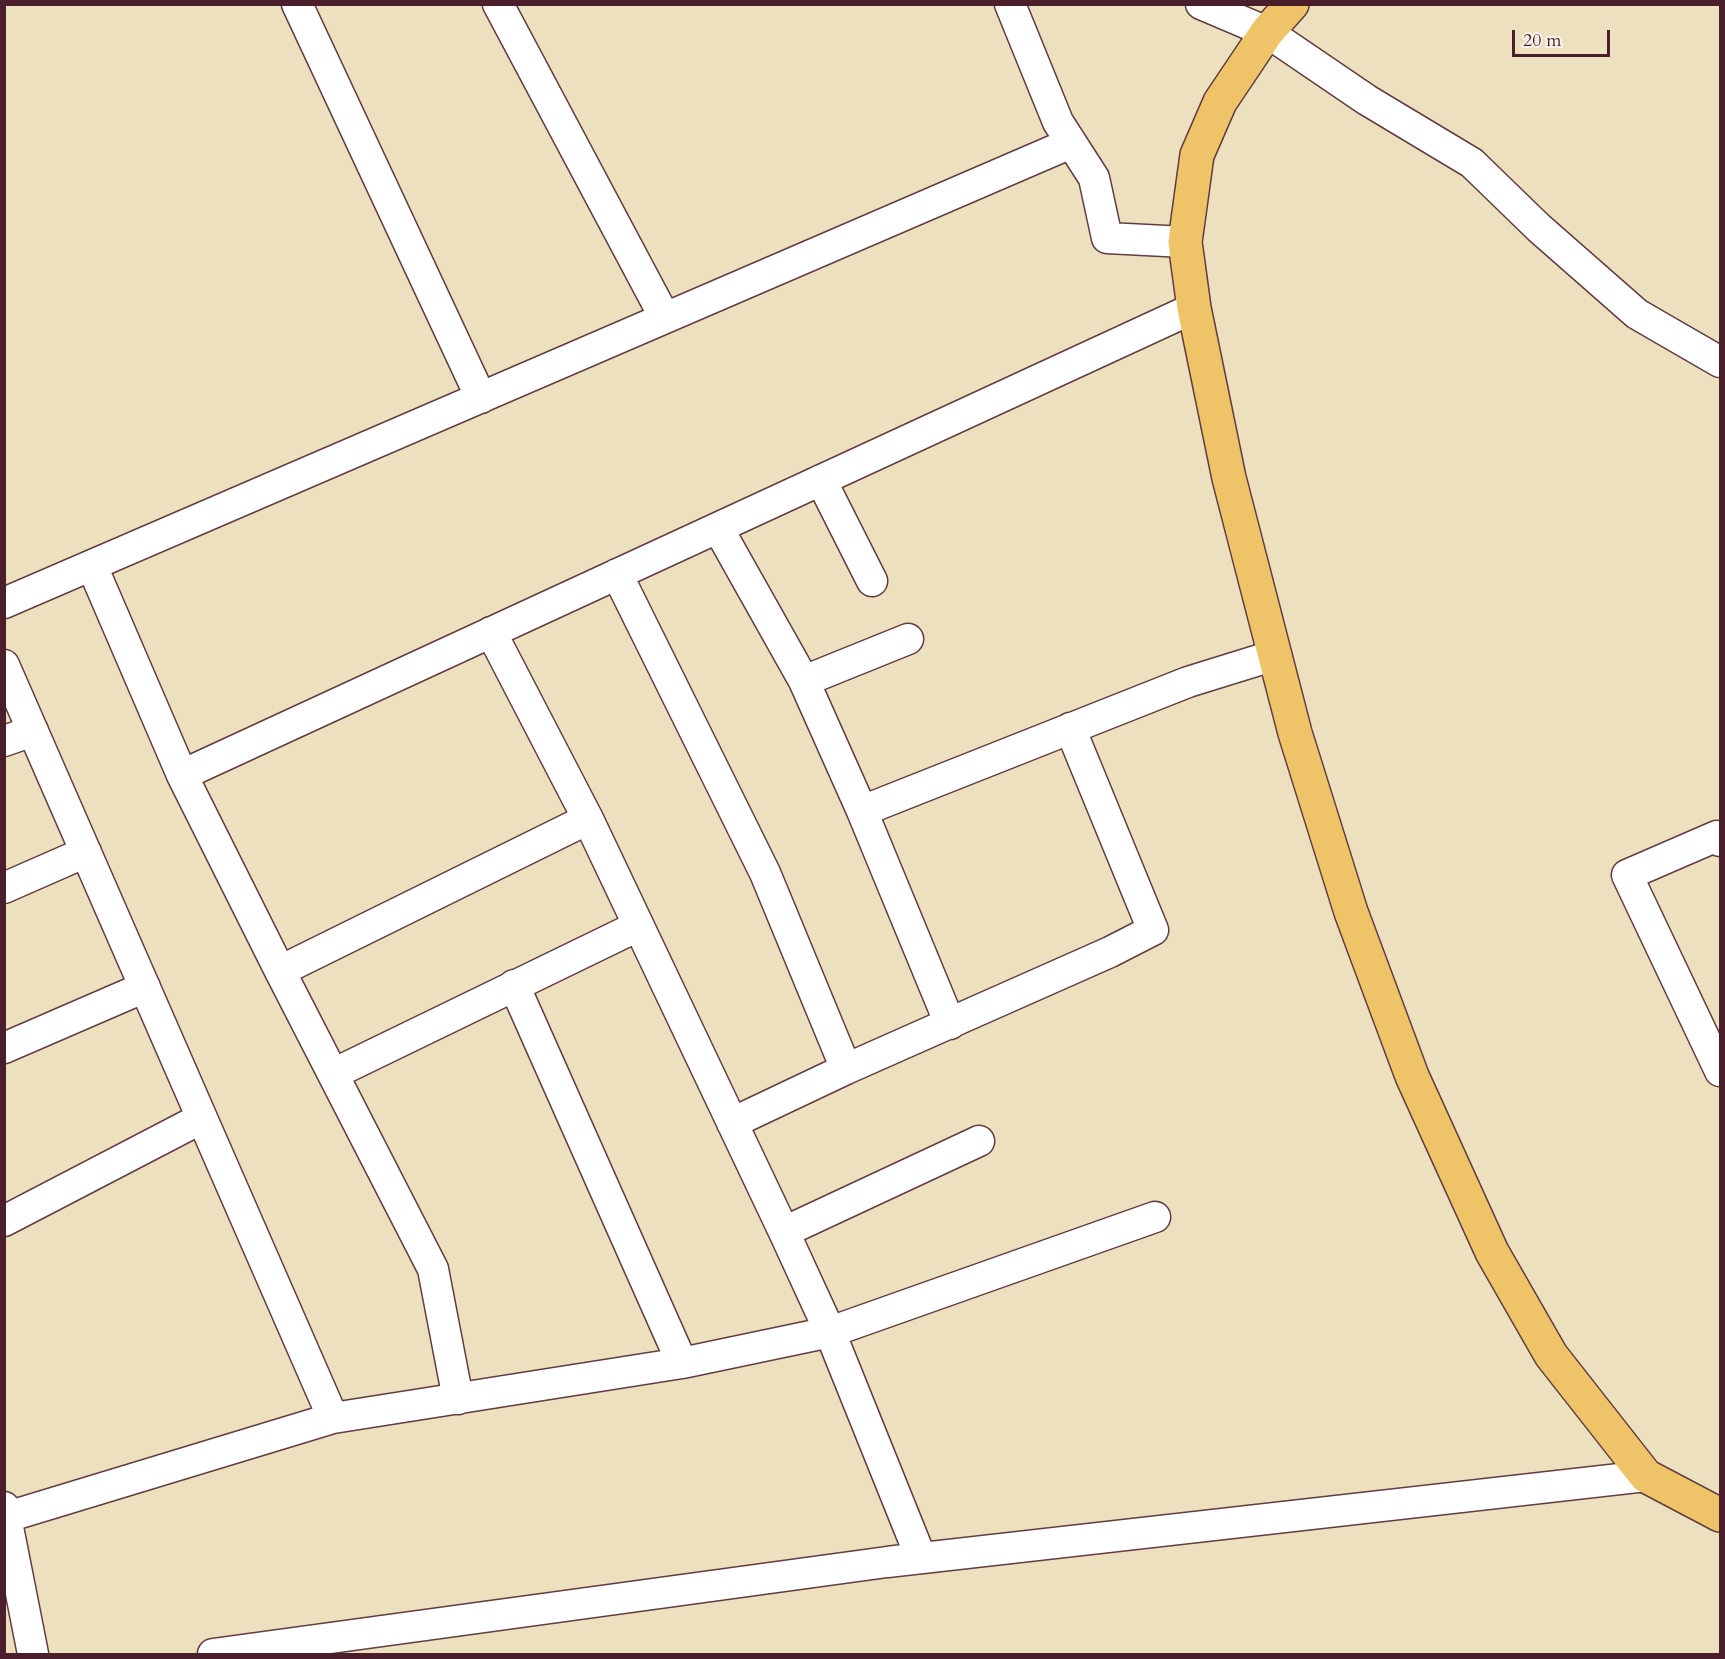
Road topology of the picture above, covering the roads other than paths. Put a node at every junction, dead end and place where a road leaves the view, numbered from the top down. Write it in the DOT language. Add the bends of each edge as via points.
graph roads {
  1 [pos="297,4"];
  2 [pos="498,4"];
  3 [pos="1010,4"];
  4 [pos="1201,4"];
  5 [pos="1292,4"];
  6 [pos="1267,32"];
  7 [pos="1071,144"];
  8 [pos="1185,242"];
  9 [pos="1194,308"];
  10 [pos="665,318"];
  11 [pos="1720,362"];
  12 [pos="481,398"];
  13 [pos="821,480"];
  14 [pos="718,528"];
  15 [pos="92,566"];
  16 [pos="617,574"];
  17 [pos="872,581"];
  18 [pos="4,603"];
  19 [pos="491,632"];
  20 [pos="908,639"];
  21 [pos="1275,655"];
  22 [pos="4,665"];
  23 [pos="804,681"];
  24 [pos="1070,728"];
  25 [pos="33,731"];
  26 [pos="4,741"];
  27 [pos="182,775"];
  28 [pos="862,811"];
  29 [pos="588,819"];
  30 [pos="1720,841"];
  31 [pos="86,852"];
  32 [pos="4,888"];
  33 [pos="638,926"];
  34 [pos="280,971"];
  35 [pos="514,985"];
  36 [pos="144,987"];
  37 [pos="950,1024"];
  38 [pos="4,1048"];
  39 [pos="846,1070"];
  40 [pos="1720,1071"];
  41 [pos="333,1074"];
  42 [pos="202,1118"];
  43 [pos="732,1124"];
  44 [pos="979,1141"];
  45 [pos="1155,1217"];
  46 [pos="4,1221"];
  47 [pos="784,1232"];
  48 [pos="830,1332"];
  49 [pos="682,1363"];
  50 [pos="458,1399"];
  51 [pos="333,1418"];
  52 [pos="1646,1476"];
  53 [pos="6,1512"];
  54 [pos="1720,1515"];
  55 [pos="921,1558"];
  56 [pos="33,1654"];
  57 [pos="213,1654"];
  1 -- 12 [label="street"];
  2 -- 10 [label="street"];
  3 -- 7 [label="street" via="1058,122"];
  4 -- 6 [label="street"];
  5 -- 6 [label="main road"];
  6 -- 8 [label="main road" via="1220,102 1197,155"];
  6 -- 11 [label="street" via="1367,100 1472,163 1637,314"];
  7 -- 8 [label="street" via="1094,178 1107,238"];
  7 -- 10 [label="street"];
  8 -- 9 [label="main road"];
  9 -- 13 [label="street"];
  9 -- 21 [label="main road" via="1229,478"];
  10 -- 12 [label="street"];
  12 -- 15 [label="street"];
  13 -- 14 [label="street"];
  13 -- 17 [label="street"];
  14 -- 16 [label="street"];
  14 -- 23 [label="street"];
  15 -- 18 [label="street"];
  15 -- 27 [label="street"];
  16 -- 19 [label="street"];
  16 -- 39 [label="street" via="765,873"];
  19 -- 27 [label="street"];
  19 -- 29 [label="street"];
  20 -- 23 [label="street"];
  21 -- 24 [label="street" via="1188,682"];
  21 -- 52 [label="main road" via="1351,912 1417,1086 1492,1252 1551,1355"];
  22 -- 25 [label="street"];
  23 -- 28 [label="street"];
  24 -- 28 [label="street"];
  24 -- 37 [label="street" via="1153,930"];
  25 -- 26 [label="street"];
  25 -- 31 [label="street"];
  27 -- 34 [label="street"];
  28 -- 37 [label="street"];
  29 -- 33 [label="street"];
  29 -- 34 [label="street"];
  30 -- 40 [label="street" via="1717,836 1628,875"];
  31 -- 32 [label="street"];
  31 -- 36 [label="street"];
  33 -- 35 [label="street"];
  33 -- 43 [label="street"];
  34 -- 41 [label="street"];
  35 -- 41 [label="street"];
  35 -- 49 [label="street"];
  36 -- 38 [label="street"];
  36 -- 42 [label="street"];
  37 -- 39 [label="street"];
  39 -- 43 [label="street"];
  41 -- 50 [label="street" via="433,1269"];
  42 -- 46 [label="street"];
  42 -- 51 [label="street"];
  43 -- 47 [label="street"];
  44 -- 47 [label="street"];
  45 -- 48 [label="street"];
  47 -- 48 [label="street"];
  48 -- 49 [label="street"];
  48 -- 55 [label="street"];
  49 -- 50 [label="street"];
  50 -- 51 [label="street"];
  51 -- 53 [label="street"];
  52 -- 54 [label="main road"];
  52 -- 55 [label="street"];
  53 -- 56 [label="street"];
  55 -- 57 [label="street"];
}
